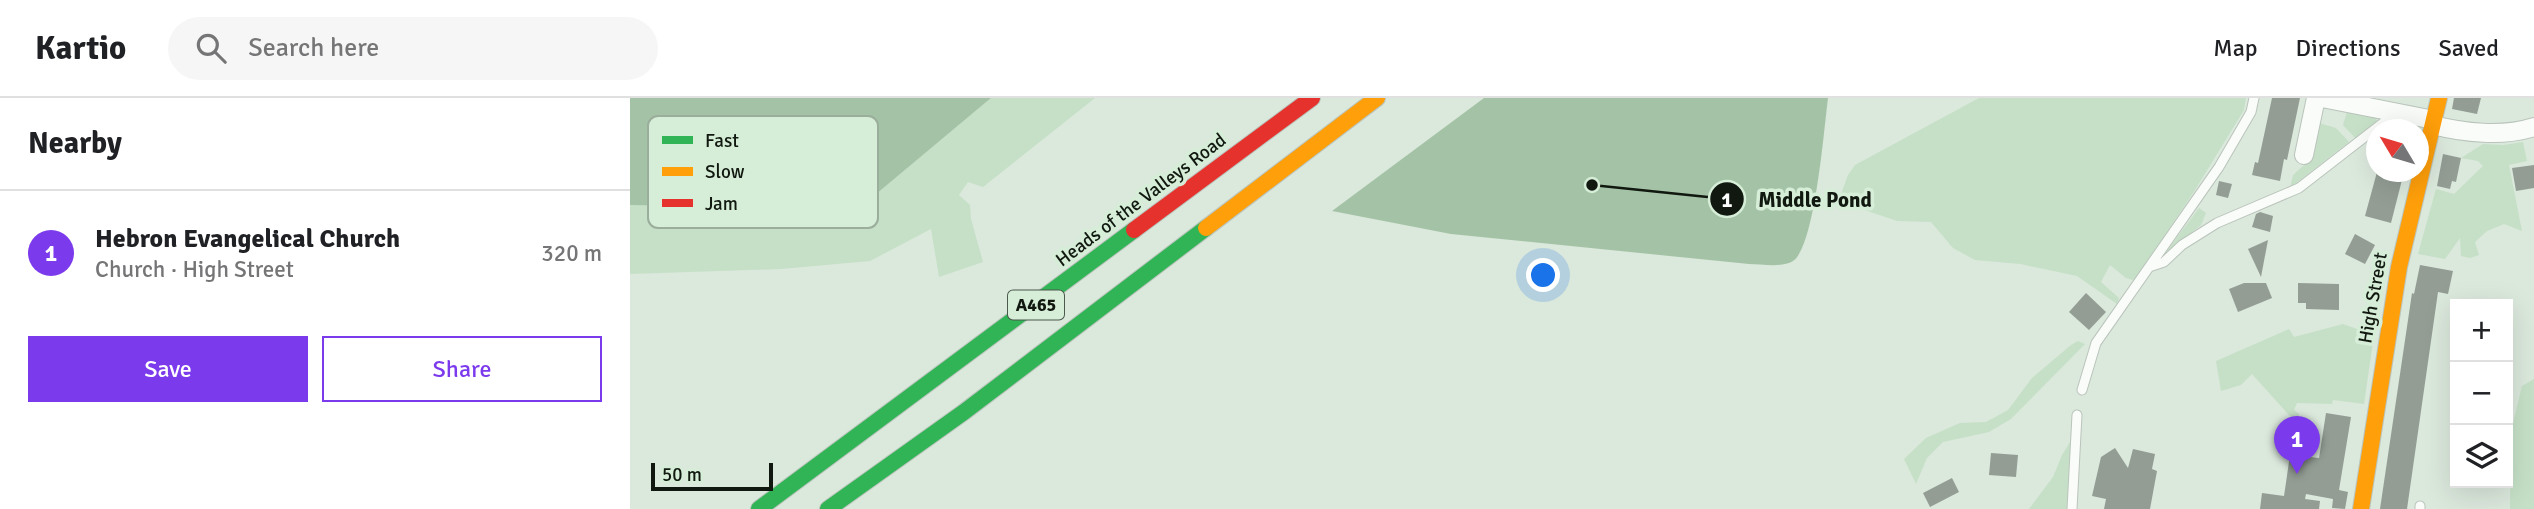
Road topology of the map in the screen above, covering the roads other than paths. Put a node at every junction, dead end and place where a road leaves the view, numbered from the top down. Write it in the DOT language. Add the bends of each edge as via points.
graph roads {
  1 [pos="1311,98"];
  2 [pos="1377,98"];
  3 [pos="2254,98"];
  4 [pos="2316,98"];
  5 [pos="2322,98"];
  6 [pos="2439,98"];
  7 [pos="2390,111"];
  8 [pos="2434,122"];
  9 [pos="2534,127"];
  10 [pos="2304,155"];
  11 [pos="2151,267"];
  12 [pos="2082,390"];
  13 [pos="2077,415"];
  14 [pos="759,509"];
  15 [pos="828,509"];
  16 [pos="2072,509"];
  17 [pos="2361,509"];
  1 -- 14 [label="main road, Heads of the Valleys Road / A465"];
  2 -- 15 [label="main road, A465" via="964,412"];
  3 -- 11 [label="lane" via="2220,167"];
  4 -- 10 [label="street"];
  5 -- 7 [label="street"];
  6 -- 8 [label="main road, High Street"];
  7 -- 8 [label="street"];
  7 -- 11 [label="lane" via="2388,119 2299,188 2217,223"];
  8 -- 9 [label="street" via="2473,131"];
  8 -- 17 [label="main road, High Street" via="2399,267"];
  11 -- 12 [label="lane" via="2096,344"];
  13 -- 16 [label="lane"];
}
